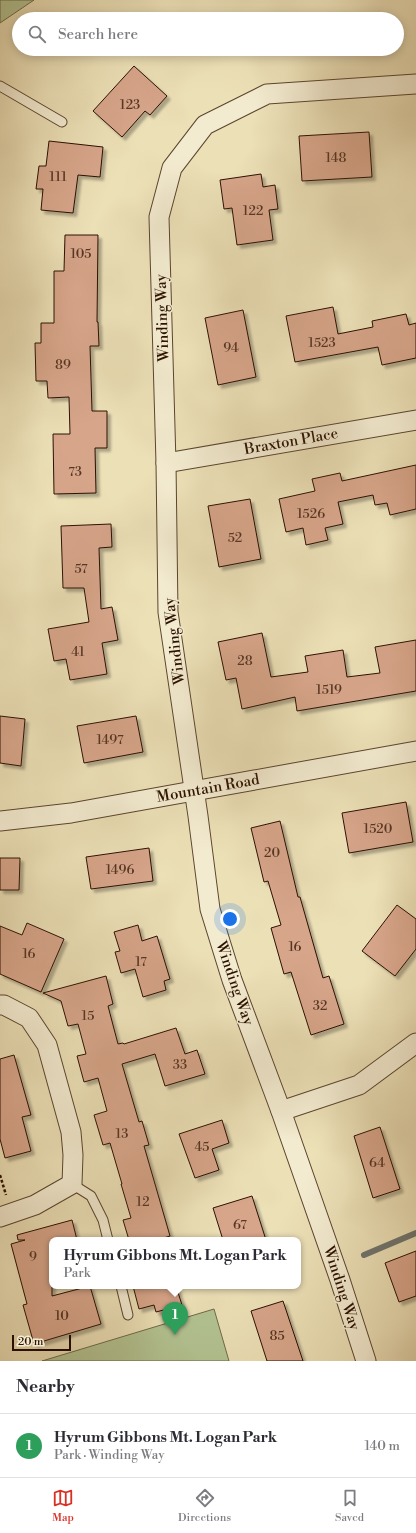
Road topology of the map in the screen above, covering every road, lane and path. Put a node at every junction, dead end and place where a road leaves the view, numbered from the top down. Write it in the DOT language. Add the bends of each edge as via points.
graph roads {
  1 [pos="416,84"];
  2 [pos="0,86"];
  3 [pos="62,122"];
  4 [pos="416,420"];
  5 [pos="166,463"];
  6 [pos="416,751"];
  7 [pos="195,791"];
  8 [pos="0,821"];
  9 [pos="0,1005"];
  10 [pos="416,1043"];
  11 [pos="281,1112"];
  12 [pos="72,1184"];
  13 [pos="0,1217"];
  14 [pos="107,1237"];
  15 [pos="122,1289"];
  16 [pos="128,1315"];
  17 [pos="366,1361"];
  1 -- 5 [label="street, Winding Way" via="267,94 205,125 172,168 159,217"];
  2 -- 3 [label="lane"];
  4 -- 5 [label="street, Braxton Place"];
  5 -- 7 [label="street, Winding Way" via="168,612"];
  6 -- 7 [label="street, Mountain Road"];
  7 -- 8 [label="street, Mountain Road" via="71,813"];
  7 -- 11 [label="street, Winding Way" via="210,909 232,980"];
  9 -- 12 [label="street" via="29,1018 47,1045 71,1132"];
  10 -- 11 [label="street" via="359,1085"];
  11 -- 17 [label="street, Winding Way"];
  12 -- 13 [label="street" via="35,1205"];
  12 -- 14 [label="lane" via="91,1196 103,1220"];
  15 -- 16 [label="lane"];
}
